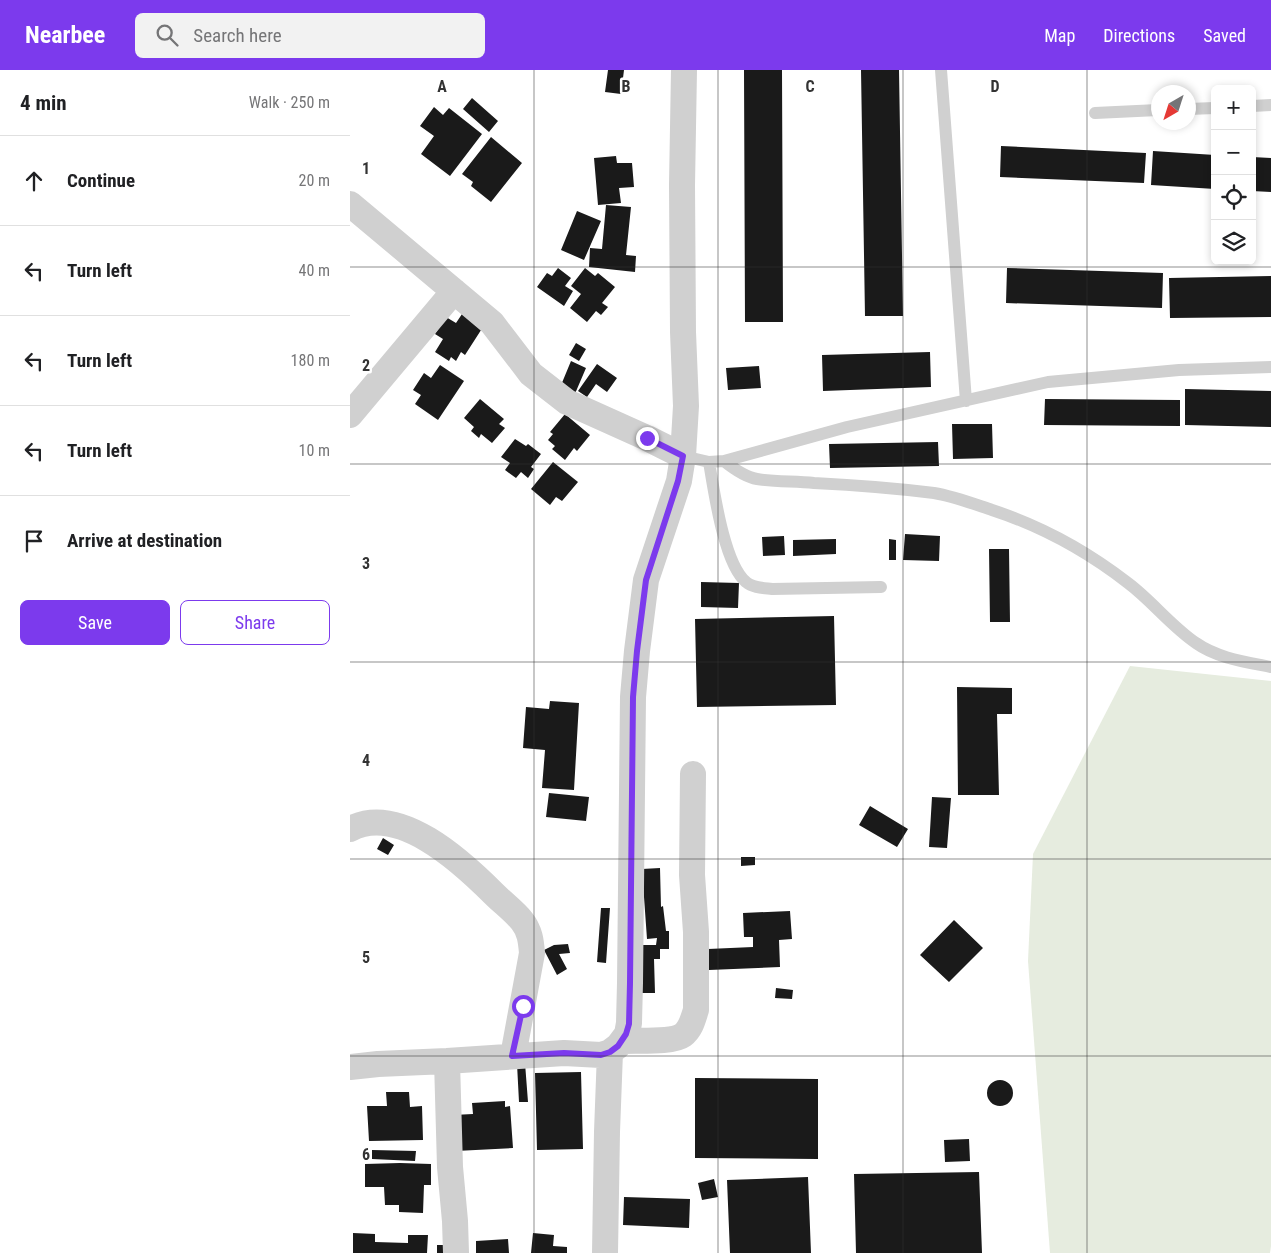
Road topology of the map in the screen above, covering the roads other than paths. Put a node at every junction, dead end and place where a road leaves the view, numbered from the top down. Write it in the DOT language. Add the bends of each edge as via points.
graph roads {
  1 [pos="684,70"];
  2 [pos="941,70"];
  3 [pos="1256,106"];
  4 [pos="1271,106"];
  5 [pos="1211,108"];
  6 [pos="1196,109"];
  7 [pos="1151,110"];
  8 [pos="1095,113"];
  9 [pos="350,204"];
  10 [pos="454,291"];
  11 [pos="1271,367"];
  12 [pos="966,401"];
  13 [pos="350,415"];
  14 [pos="683,456"];
  15 [pos="724,461"];
  16 [pos="709,462"];
  17 [pos="881,588"];
  18 [pos="1271,667"];
  19 [pos="693,774"];
  20 [pos="350,829"];
  21 [pos="617,1046"];
  22 [pos="512,1056"];
  23 [pos="447,1061"];
  24 [pos="350,1067"];
  25 [pos="456,1253"];
  26 [pos="605,1253"];
  1 -- 14 [label="street" via="682,185 686,406"];
  2 -- 12 [label="lane"];
  3 -- 4 [label="lane"];
  5 -- 6 [label="lane"];
  7 -- 8 [label="lane"];
  9 -- 10 [label="street"];
  10 -- 13 [label="street"];
  10 -- 14 [label="street" via="492,323 531,374 567,402"];
  11 -- 12 [label="lane" via="1179,370 1048,382"];
  12 -- 15 [label="lane" via="848,427"];
  14 -- 16 [label="lane"];
  14 -- 21 [label="street" via="646,580 637,651 633,707 629,1024"];
  15 -- 16 [label="lane"];
  15 -- 18 [label="lane" via="756,479 937,494 994,511 1048,532 1103,564 1196,644 1239,661"];
  16 -- 17 [label="lane" via="719,519 734,564 748,584 772,589"];
  19 -- 21 [label="street" via="696,1010 682,1036"];
  20 -- 22 [label="street" via="362,823 388,823 440,847 522,921 531,936 532,953"];
  21 -- 22 [label="street" via="601,1055"];
  21 -- 26 [label="street" via="606,1132"];
  22 -- 23 [label="street"];
  23 -- 24 [label="street"];
  23 -- 25 [label="street"];
}
